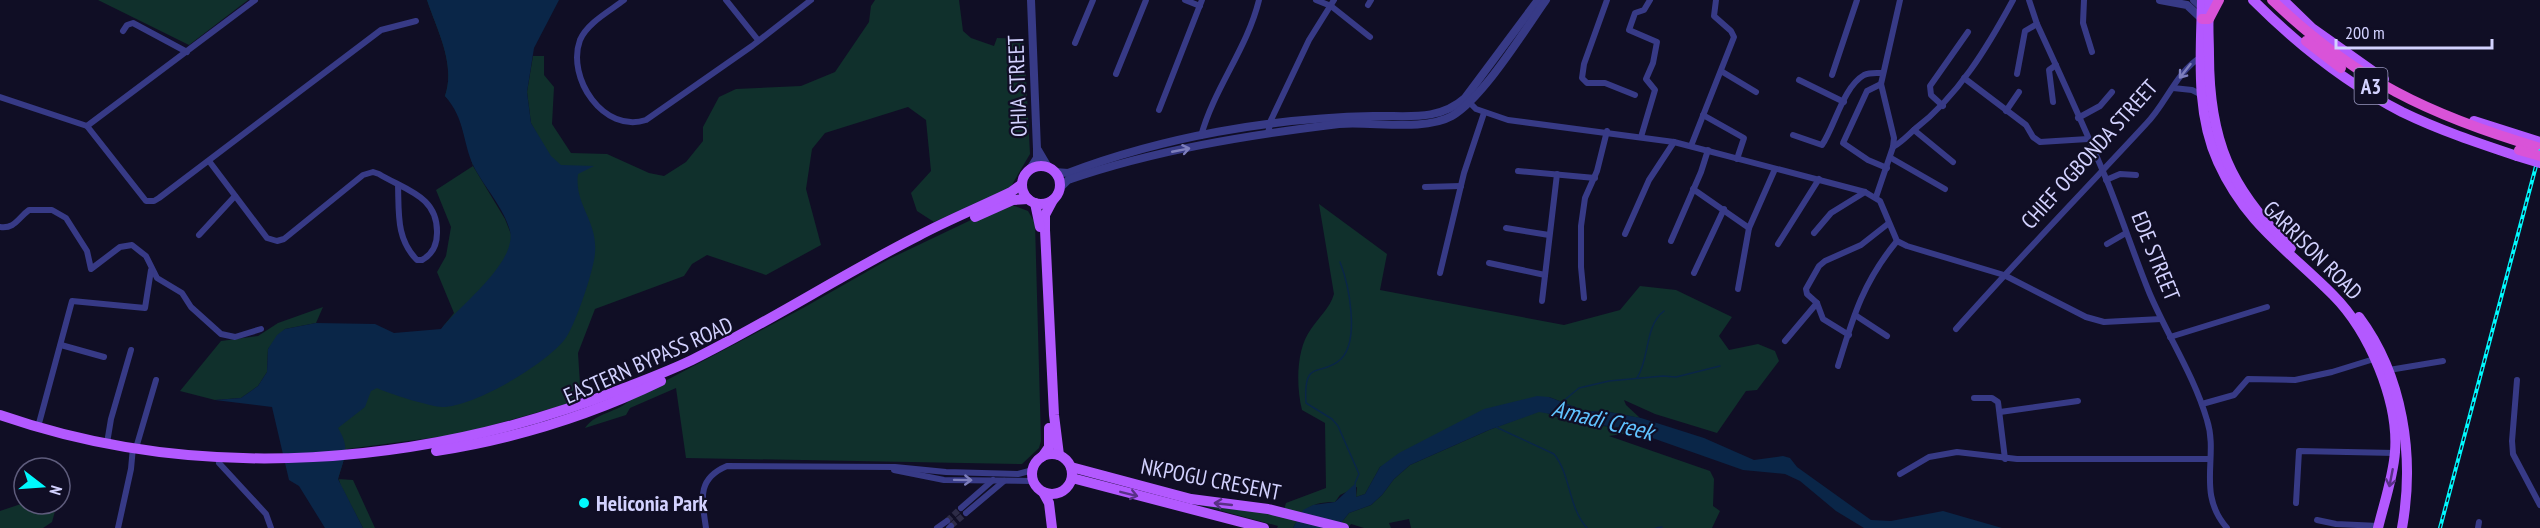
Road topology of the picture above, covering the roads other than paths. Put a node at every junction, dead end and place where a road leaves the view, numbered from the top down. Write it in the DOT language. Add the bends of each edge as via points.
graph roads {
  1 [pos="255,0"];
  2 [pos="624,0"];
  3 [pos="726,0"];
  4 [pos="811,0"];
  5 [pos="1031,0"];
  6 [pos="1093,0"];
  7 [pos="1146,0"];
  8 [pos="1185,0"];
  9 [pos="1259,0"];
  10 [pos="1316,0"];
  11 [pos="1538,0"];
  12 [pos="1546,0"];
  13 [pos="1607,0"];
  14 [pos="1650,0"];
  15 [pos="1716,0"];
  16 [pos="1857,0"];
  17 [pos="1900,0"];
  18 [pos="2013,0"];
  19 [pos="2029,0"];
  20 [pos="2084,0"];
  21 [pos="2160,0"];
  22 [pos="2219,0"];
  23 [pos="2253,0"];
  24 [pos="2262,0"];
  25 [pos="2272,0"];
  26 [pos="2283,0"];
  27 [pos="2202,1"];
  28 [pos="1201,3"];
  29 [pos="1332,3"];
  30 [pos="2205,19"];
  31 [pos="416,21"];
  32 [pos="2037,24"];
  33 [pos="123,31"];
  34 [pos="1968,32"];
  35 [pos="1370,37"];
  36 [pos="758,40"];
  37 [pos="2311,41"];
  38 [pos="1075,44"];
  39 [pos="187,51"];
  40 [pos="2092,52"];
  41 [pos="2201,57"];
  42 [pos="2056,65"];
  43 [pos="1721,71"];
  44 [pos="1883,73"];
  45 [pos="1116,74"];
  46 [pos="1832,75"];
  47 [pos="2017,75"];
  48 [pos="1964,78"];
  49 [pos="1799,80"];
  50 [pos="1881,84"];
  51 [pos="2173,88"];
  52 [pos="1756,92"];
  53 [pos="2019,92"];
  54 [pos="2112,92"];
  55 [pos="1635,95"];
  56 [pos="2202,95"];
  57 [pos="0,97"];
  58 [pos="1467,101"];
  59 [pos="1844,102"];
  60 [pos="2053,102"];
  61 [pos="1943,106"];
  62 [pos="1159,110"];
  63 [pos="2006,111"];
  64 [pos="1484,112"];
  65 [pos="1703,115"];
  66 [pos="2078,118"];
  67 [pos="87,126"];
  68 [pos="1269,129"];
  69 [pos="1914,130"];
  70 [pos="1607,131"];
  71 [pos="1793,135"];
  72 [pos="1201,136"];
  73 [pos="1641,136"];
  74 [pos="2088,139"];
  75 [pos="1674,142"];
  76 [pos="2540,142"];
  77 [pos="1691,146"];
  78 [pos="2520,146"];
  79 [pos="1893,147"];
  80 [pos="2540,148"];
  81 [pos="1037,149"];
  82 [pos="1708,150"];
  83 [pos="1155,151"];
  84 [pos="2540,156"];
  85 [pos="1891,158"];
  86 [pos="1737,159"];
  87 [pos="209,161"];
  88 [pos="1953,162"];
  89 [pos="2540,162"];
  90 [pos="1887,168"];
  91 [pos="1052,169"];
  92 [pos="1775,169"];
  93 [pos="1030,170"];
  94 [pos="1518,171"];
  95 [pos="1557,174"];
  96 [pos="2104,176"];
  97 [pos="2136,176"];
  98 [pos="1595,178"];
  99 [pos="1819,178"];
  100 [pos="1022,184"];
  101 [pos="398,185"];
  102 [pos="1461,186"];
  103 [pos="1425,187"];
  104 [pos="1060,188"];
  105 [pos="1693,189"];
  106 [pos="1945,189"];
  107 [pos="1864,192"];
  108 [pos="235,196"];
  109 [pos="1876,197"];
  110 [pos="1032,201"];
  111 [pos="1053,201"];
  112 [pos="1724,209"];
  113 [pos="1889,223"];
  114 [pos="0,227"];
  115 [pos="1506,228"];
  116 [pos="1749,228"];
  117 [pos="1814,233"];
  118 [pos="2126,233"];
  119 [pos="1625,234"];
  120 [pos="199,235"];
  121 [pos="1549,235"];
  122 [pos="1671,241"];
  123 [pos="1897,241"];
  124 [pos="1778,244"];
  125 [pos="2107,244"];
  126 [pos="1489,263"];
  127 [pos="151,269"];
  128 [pos="1440,273"];
  129 [pos="1694,273"];
  130 [pos="1545,275"];
  131 [pos="2004,275"];
  132 [pos="1738,289"];
  133 [pos="1584,298"];
  134 [pos="1542,301"];
  135 [pos="1817,303"];
  136 [pos="2267,307"];
  137 [pos="1855,315"];
  138 [pos="2162,319"];
  139 [pos="261,328"];
  140 [pos="1956,329"];
  141 [pos="1849,335"];
  142 [pos="1887,336"];
  143 [pos="2170,338"];
  144 [pos="1785,341"];
  145 [pos="61,345"];
  146 [pos="130,350"];
  147 [pos="104,357"];
  148 [pos="2374,359"];
  149 [pos="2443,361"];
  150 [pos="1838,366"];
  151 [pos="2388,370"];
  152 [pos="156,380"];
  153 [pos="2517,380"];
  154 [pos="1974,398"];
  155 [pos="2078,401"];
  156 [pos="2202,404"];
  157 [pos="2000,412"];
  158 [pos="0,415"];
  159 [pos="38,427"];
  160 [pos="107,443"];
  161 [pos="135,448"];
  162 [pos="2395,453"];
  163 [pos="183,455"];
  164 [pos="1059,455"];
  165 [pos="373,457"];
  166 [pos="1042,457"];
  167 [pos="2005,459"];
  168 [pos="2210,459"];
  169 [pos="255,462"];
  170 [pos="219,463"];
  171 [pos="885,468"];
  172 [pos="1072,473"];
  173 [pos="1900,474"];
  174 [pos="1033,475"];
  175 [pos="1004,477"];
  176 [pos="993,480"];
  177 [pos="1042,492"];
  178 [pos="1059,493"];
  179 [pos="2296,504"];
  180 [pos="2540,505"];
  181 [pos="2317,520"];
  182 [pos="949,525"];
  183 [pos="2378,527"];
  184 [pos="118,528"];
  185 [pos="271,528"];
  186 [pos="706,528"];
  187 [pos="937,528"];
  188 [pos="1052,528"];
  189 [pos="1058,528"];
  190 [pos="1264,528"];
  191 [pos="1344,528"];
  192 [pos="2227,528"];
  193 [pos="2402,528"];
  1 -- 39 [label="street"];
  2 -- 36 [label="street" via="584,34 578,55 588,95 602,111 620,120 646,120"];
  3 -- 36 [label="street"];
  4 -- 36 [label="street"];
  5 -- 81 [label="street, OHIA STREET"];
  6 -- 38 [label="street"];
  7 -- 45 [label="street"];
  8 -- 28 [label="street"];
  9 -- 72 [label="street" via="1243,48 1215,96"];
  10 -- 29 [label="street"];
  11 -- 58 [label="street"];
  12 -- 58 [label="street"];
  13 -- 55 [label="street" via="1582,78 1587,83 1605,83"];
  14 -- 73 [label="street" via="1644,10 1636,12 1629,30 1657,42 1646,79 1655,90"];
  15 -- 43 [label="street" via="1713,16 1734,37"];
  16 -- 46 [label="street"];
  17 -- 44 [label="street"];
  18 -- 48 [label="street"];
  19 -- 32 [label="street, EDE STREET"];
  20 -- 40 [label="street" via="2083,22"];
  21 -- 30 [label="street" via="2187,5"];
  22 -- 30 [label="highway"];
  23 -- 78 [label="main road" via="2321,61 2363,90 2424,122"];
  24 -- 37 [label="highway, A3"];
  25 -- 37 [label="highway, A3"];
  26 -- 78 [label="main road" via="2312,28 2401,91 2474,121"];
  27 -- 30 [label="main road, GARRISON ROAD"];
  28 -- 62 [label="street"];
  29 -- 35 [label="street"];
  29 -- 68 [label="street" via="1309,40"];
  30 -- 41 [label="main road, GARRISON ROAD"];
  30 -- 151 [label="main road, GARRISON ROAD" via="2212,116 2235,179 2266,224 2360,318"];
  31 -- 87 [label="street" via="381,30"];
  32 -- 42 [label="street, EDE STREET"];
  32 -- 47 [label="street" via="2025,31"];
  33 -- 39 [label="street" via="133,23"];
  34 -- 61 [label="street" via="1930,86 1931,96"];
  37 -- 78 [label="highway, A3" via="2354,76 2414,110"];
  39 -- 67 [label="street"];
  41 -- 51 [label="street, CHIEF OGBONDA STREET, one-way" via="2186,69"];
  41 -- 56 [label="main road, GARRISON ROAD"];
  42 -- 60 [label="street" via="2049,70"];
  42 -- 66 [label="street, EDE STREET"];
  43 -- 52 [label="street"];
  43 -- 65 [label="street"];
  44 -- 50 [label="street"];
  44 -- 59 [label="street" via="1862,77"];
  48 -- 61 [label="street"];
  48 -- 63 [label="street"];
  49 -- 59 [label="street"];
  50 -- 79 [label="street"];
  50 -- 90 [label="street" via="1867,91 1843,143"];
  51 -- 56 [label="street"];
  51 -- 96 [label="street, CHIEF OGBONDA STREET"];
  53 -- 63 [label="street"];
  54 -- 66 [label="street" via="2100,106"];
  56 -- 148 [label="main road, GARRISON ROAD" via="2205,122 2217,161 2243,208 2267,236 2344,307 2355,320"];
  57 -- 67 [label="street"];
  58 -- 64 [label="street"];
  58 -- 68 [label="street" via="1435,115 1334,117"];
  59 -- 71 [label="street" via="1822,145"];
  61 -- 69 [label="street"];
  63 -- 74 [label="street" via="2026,125 2040,142"];
  64 -- 70 [label="street" via="1508,120"];
  64 -- 102 [label="street"];
  65 -- 77 [label="street"];
  65 -- 86 [label="street" via="1744,138"];
  66 -- 74 [label="street, EDE STREET"];
  67 -- 87 [label="street" via="146,201 154,201"];
  68 -- 72 [label="street"];
  83 -- 68 [label="street, one-way"];
  69 -- 79 [label="street"];
  69 -- 88 [label="street"];
  70 -- 73 [label="street"];
  70 -- 98 [label="street"];
  72 -- 83 [label="street"];
  73 -- 75 [label="street"];
  74 -- 96 [label="street, EDE STREET"];
  75 -- 77 [label="street"];
  75 -- 119 [label="street" via="1646,187"];
  76 -- 78 [label="main road"];
  77 -- 82 [label="street"];
  78 -- 80 [label="highway, A3"];
  78 -- 84 [label="highway, A3, bridge"];
  78 -- 89 [label="main road, bridge"];
  79 -- 85 [label="street"];
  81 -- 91 [label="street"];
  81 -- 93 [label="street, OHIA STREET"];
  82 -- 86 [label="street"];
  82 -- 105 [label="street"];
  83 -- 91 [label="street" via="1068,173"];
  83 -- 104 [label="street" via="1068,180"];
  85 -- 90 [label="street"];
  85 -- 106 [label="street"];
  86 -- 92 [label="street"];
  87 -- 108 [label="street"];
  90 -- 109 [label="street"];
  91 -- 93 [label="main road" via="1037,166"];
  91 -- 104 [label="main road" via="1060,179"];
  92 -- 99 [label="street"];
  92 -- 116 [label="street"];
  93 -- 100 [label="main road"];
  94 -- 95 [label="street"];
  95 -- 98 [label="street"];
  95 -- 121 [label="street"];
  96 -- 97 [label="street"];
  96 -- 118 [label="street, EDE STREET"];
  96 -- 131 [label="street, CHIEF OGBONDA STREET"];
  98 -- 133 [label="street" via="1585,198 1581,226"];
  99 -- 107 [label="street"];
  99 -- 124 [label="street"];
  100 -- 110 [label="main road"];
  100 -- 165 [label="main road, EASTERN BYPASS ROAD" via="658,375 565,410"];
  101 -- 101 [label="street" via="424,199 435,214 435,247 422,260 417,260 405,246 399,227"];
  101 -- 108 [label="street" via="373,172 363,175 277,241 267,238"];
  102 -- 103 [label="street"];
  102 -- 128 [label="street"];
  104 -- 111 [label="main road"];
  105 -- 112 [label="street"];
  105 -- 122 [label="street"];
  107 -- 109 [label="street"];
  107 -- 117 [label="street" via="1832,213"];
  108 -- 120 [label="street"];
  109 -- 113 [label="street"];
  110 -- 111 [label="main road"];
  110 -- 165 [label="main road, EASTERN BYPASS ROAD" via="1013,200 948,229 715,354 618,400 472,444"];
  110 -- 166 [label="main road" via="1040,226 1049,428 1049,447"];
  111 -- 164 [label="main road" via="1045,215 1045,230"];
  112 -- 116 [label="street"];
  112 -- 129 [label="street"];
  113 -- 123 [label="street"];
  113 -- 135 [label="street" via="1861,245 1819,266 1806,291"];
  114 -- 127 [label="street" via="15,225 29,210 52,210 66,218 81,241 91,269 126,244 140,250"];
  115 -- 121 [label="street"];
  116 -- 132 [label="street"];
  118 -- 125 [label="street"];
  118 -- 138 [label="street, EDE STREET"];
  121 -- 130 [label="street"];
  123 -- 131 [label="street"];
  123 -- 137 [label="street" via="1869,278"];
  126 -- 130 [label="street"];
  127 -- 139 [label="street" via="157,278 182,293 191,307 221,334 235,337"];
  127 -- 145 [label="street" via="145,308 72,301"];
  130 -- 134 [label="street"];
  131 -- 138 [label="street" via="2096,319"];
  131 -- 140 [label="street, CHIEF OGBONDA STREET"];
  135 -- 141 [label="street" via="1823,319"];
  135 -- 144 [label="street"];
  136 -- 143 [label="street"];
  137 -- 141 [label="street"];
  137 -- 142 [label="street"];
  138 -- 143 [label="street, EDE STREET"];
  141 -- 150 [label="street"];
  143 -- 156 [label="street, EDE STREET"];
  145 -- 147 [label="street"];
  145 -- 159 [label="street"];
  146 -- 160 [label="street"];
  148 -- 156 [label="street" via="2295,380 2248,379 2234,395"];
  148 -- 162 [label="main road, GARRISON ROAD" via="2389,401"];
  149 -- 151 [label="street"];
  151 -- 193 [label="main road, GARRISON ROAD" via="2406,446 2407,491"];
  152 -- 161 [label="street"];
  153 -- 180 [label="street" via="2513,454"];
  154 -- 157 [label="street" via="1996,399"];
  155 -- 157 [label="street"];
  156 -- 168 [label="street, EDE STREET" via="2211,434"];
  157 -- 167 [label="street"];
  158 -- 159 [label="main road, EASTERN BYPASS ROAD"];
  159 -- 160 [label="main road, EASTERN BYPASS ROAD"];
  160 -- 161 [label="main road, EASTERN BYPASS ROAD"];
  161 -- 163 [label="main road, EASTERN BYPASS ROAD"];
  161 -- 184 [label="street"];
  162 -- 179 [label="street" via="2299,451"];
  162 -- 183 [label="main road, GARRISON ROAD, one-way"];
  163 -- 169 [label="main road, EASTERN BYPASS ROAD"];
  163 -- 170 [label="main road, EASTERN BYPASS ROAD"];
  164 -- 166 [label="main road"];
  164 -- 172 [label="main road"];
  165 -- 169 [label="main road, EASTERN BYPASS ROAD"];
  166 -- 174 [label="main road"];
  167 -- 168 [label="street"];
  167 -- 173 [label="street" via="1970,453 1940,454"];
  168 -- 192 [label="street, EDE STREET" via="2211,501"];
  169 -- 170 [label="main road, EASTERN BYPASS ROAD"];
  170 -- 185 [label="street" via="266,514"];
  171 -- 175 [label="street"];
  171 -- 176 [label="street, one-way" via="944,480"];
  171 -- 186 [label="street" via="727,466 713,474 704,486"];
  172 -- 178 [label="main road" via="1066,489"];
  172 -- 190 [label="main road, NKPOGU CRESENT, one-way"];
  191 -- 172 [label="main road, NKPOGU CRESENT, one-way" via="1281,511 1191,499"];
  174 -- 175 [label="street"];
  174 -- 175 [label="street"];
  174 -- 177 [label="main road"];
  175 -- 176 [label="street"];
  175 -- 176 [label="street" via="964,511"];
  177 -- 178 [label="main road"];
  177 -- 188 [label="main road" via="1049,503"];
  178 -- 189 [label="main road"];
  181 -- 183 [label="street"];
  182 -- 187 [label="street"];
}
